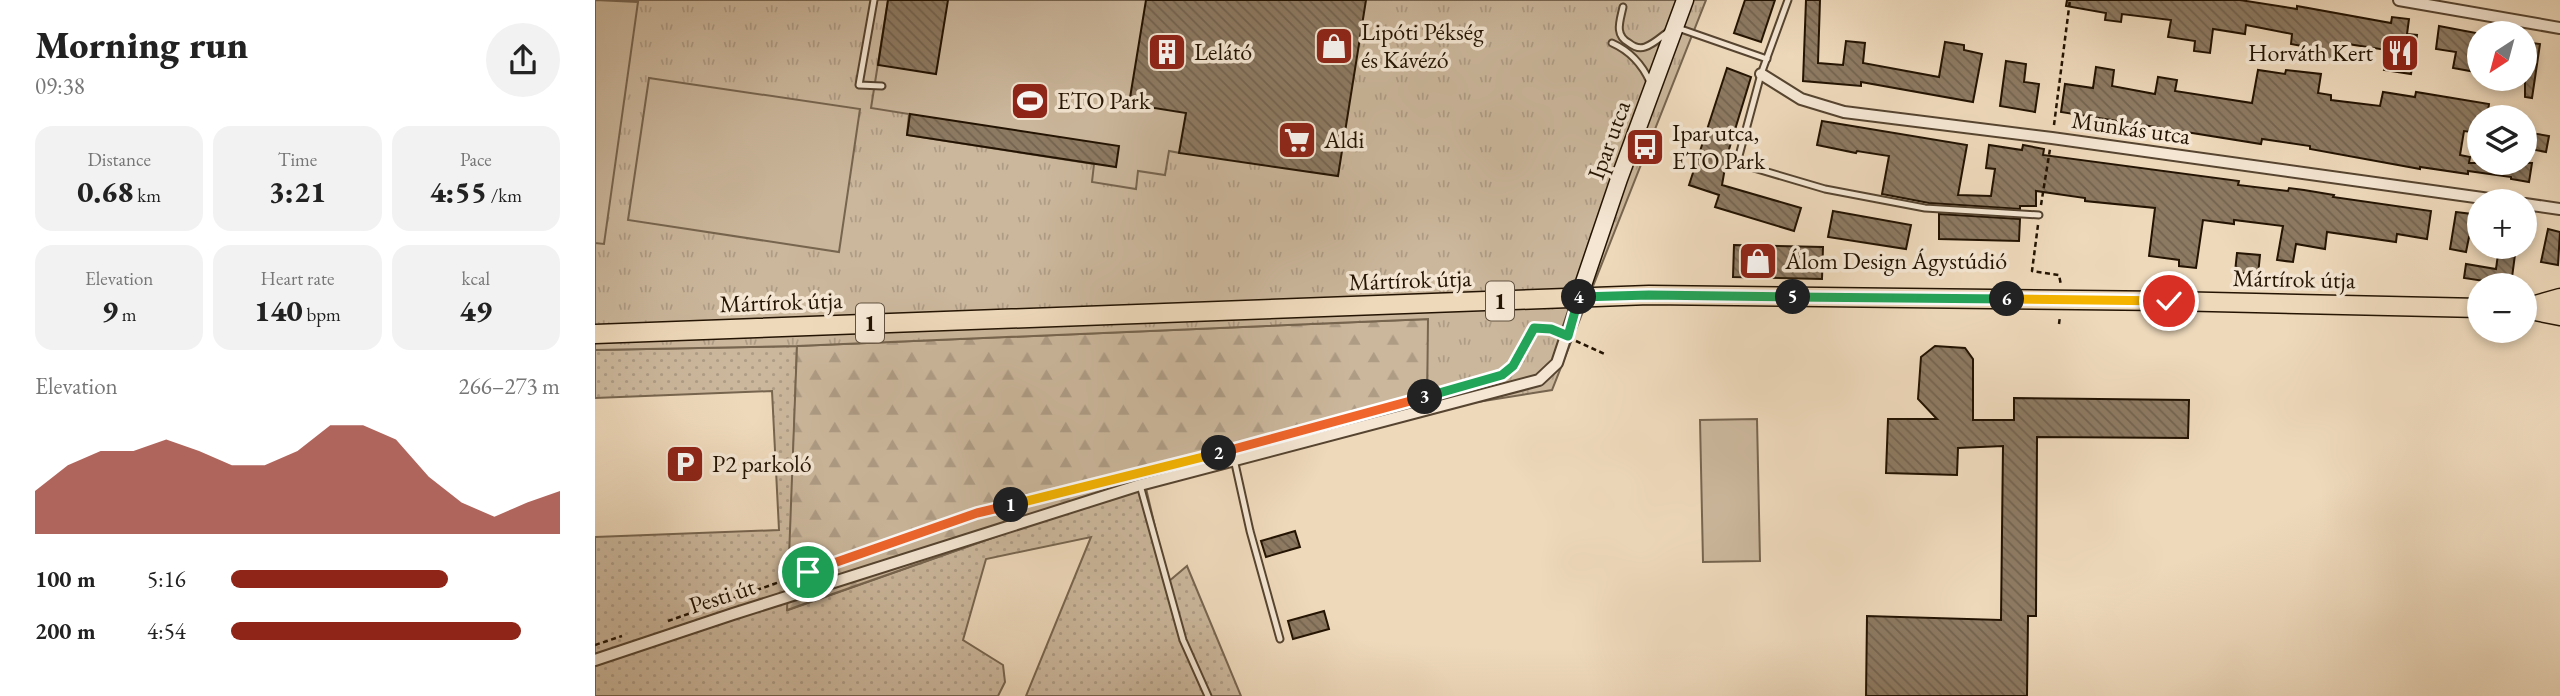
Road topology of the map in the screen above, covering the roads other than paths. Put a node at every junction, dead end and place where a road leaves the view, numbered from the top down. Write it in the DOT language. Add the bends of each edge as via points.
graph roads {
  1 [pos="874,0"];
  2 [pos="1685,0"];
  3 [pos="1788,0"];
  4 [pos="2399,0"];
  5 [pos="1623,7"];
  6 [pos="1675,27"];
  7 [pos="2560,28"];
  8 [pos="1612,43"];
  9 [pos="1767,59"];
  10 [pos="1761,74"];
  11 [pos="882,86"];
  12 [pos="1653,87"];
  13 [pos="2467,196"];
  14 [pos="2537,206"];
  15 [pos="2560,209"];
  16 [pos="2039,215"];
  17 [pos="1579,297"];
  18 [pos="2560,299"];
  19 [pos="2537,306"];
  20 [pos="2467,308"];
  21 [pos="2537,311"];
  22 [pos="2560,316"];
  23 [pos="595,334"];
  24 [pos="1234,459"];
  25 [pos="1140,485"];
  26 [pos="1280,639"];
  27 [pos="595,660"];
  28 [pos="1208,696"];
  1 -- 11 [label="lane" via="859,85"];
  2 -- 6 [label="street, Ipar utca"];
  3 -- 9 [label="lane"];
  4 -- 7 [label="street"];
  5 -- 6 [label="lane" via="1619,31 1633,46 1649,46"];
  6 -- 9 [label="lane"];
  6 -- 12 [label="street, Ipar utca"];
  8 -- 12 [label="lane" via="1643,66"];
  9 -- 10 [label="lane"];
  10 -- 13 [label="street, Munkás utca" via="1801,99 1844,112"];
  10 -- 16 [label="lane" via="1737,163 1825,189 1925,208"];
  12 -- 17 [label="street, Ipar utca"];
  14 -- 15 [label="street"];
  17 -- 20 [label="main road, Mártírok útja / 1"];
  17 -- 23 [label="main road, Mártírok útja / 1"];
  17 -- 24 [label="street, Pesti út" via="1557,363 1539,380"];
  18 -- 19 [label="main road"];
  21 -- 22 [label="main road"];
  24 -- 25 [label="street, Pesti út"];
  24 -- 26 [label="lane"];
  25 -- 27 [label="street, Pesti út"];
  25 -- 28 [label="lane" via="1182,640"];
}
